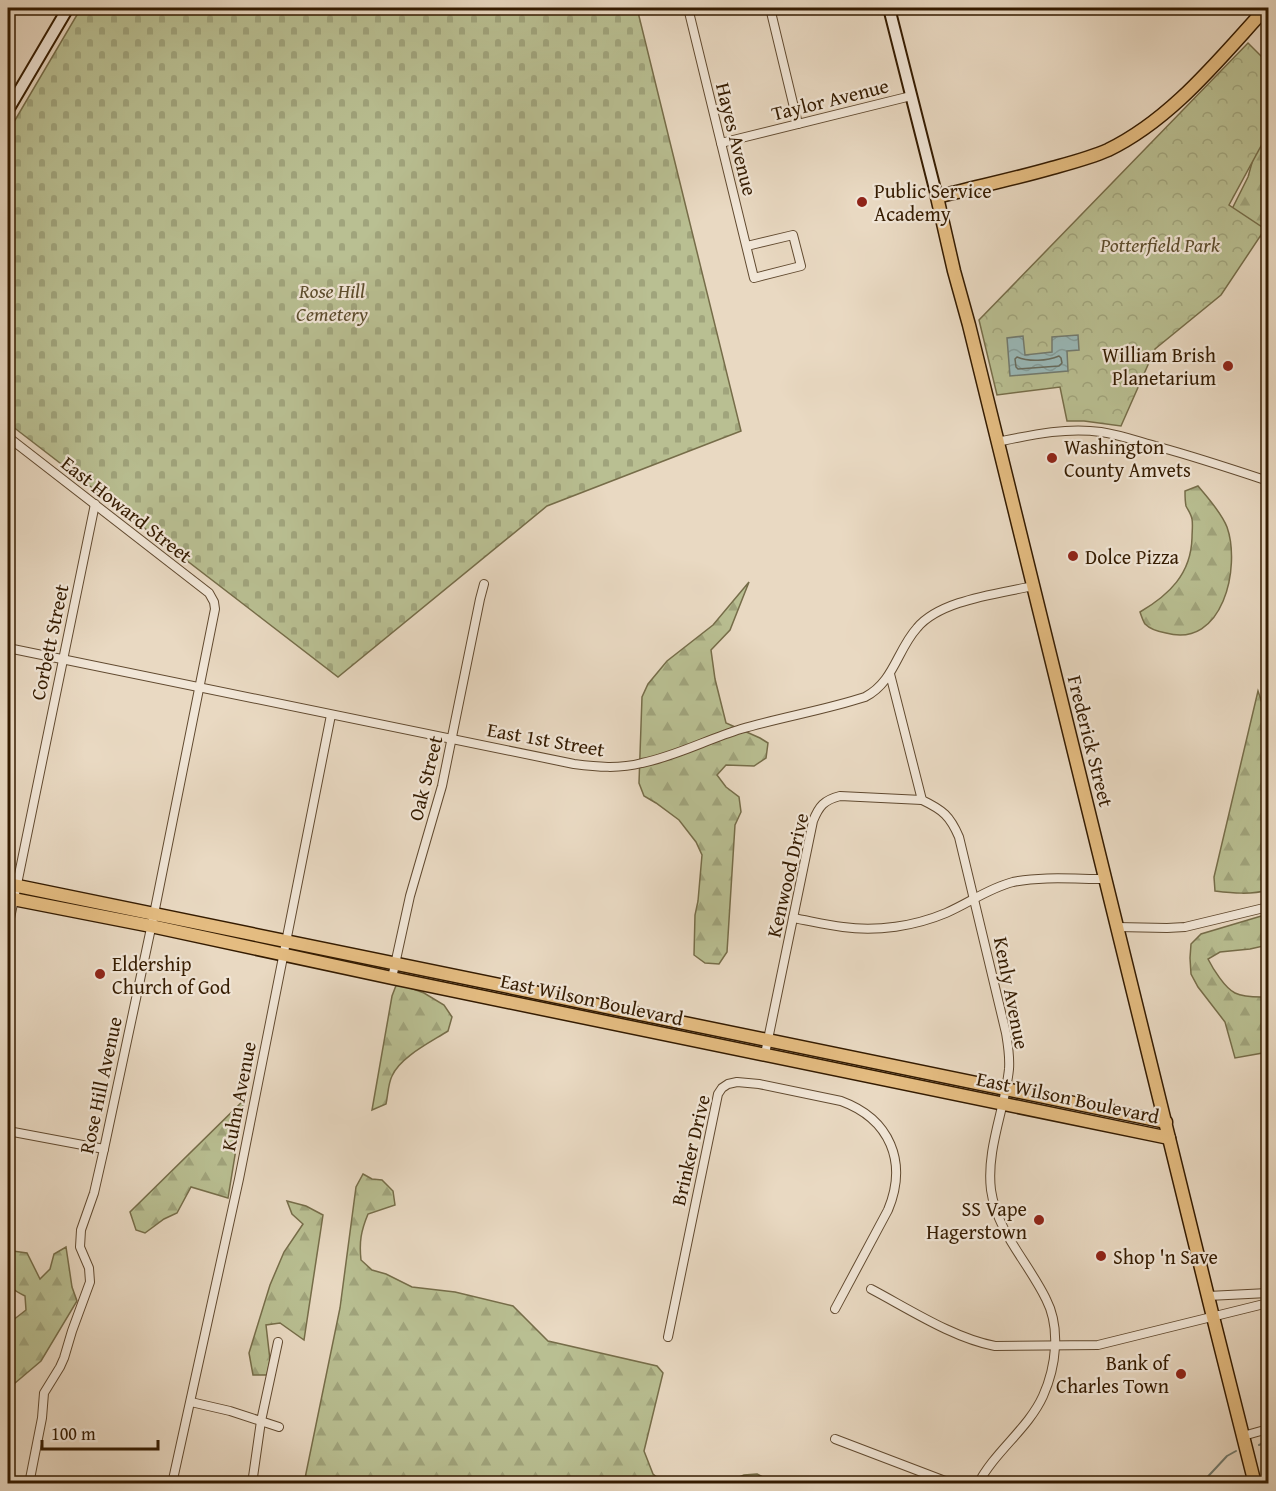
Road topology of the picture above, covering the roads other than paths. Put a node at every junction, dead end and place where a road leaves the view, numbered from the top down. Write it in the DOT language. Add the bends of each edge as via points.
graph roads {
  1 [pos="68,8"];
  2 [pos="688,8"];
  3 [pos="770,8"];
  4 [pos="889,8"];
  5 [pos="1266,8"];
  6 [pos="911,96"];
  7 [pos="8,110"];
  8 [pos="798,124"];
  9 [pos="721,143"];
  10 [pos="937,197"];
  11 [pos="747,246"];
  12 [pos="8,437"];
  13 [pos="997,442"];
  14 [pos="1269,481"];
  15 [pos="95,504"];
  16 [pos="484,584"];
  17 [pos="1033,586"];
  18 [pos="215,614"];
  19 [pos="8,648"];
  20 [pos="62,660"];
  21 [pos="890,674"];
  22 [pos="199,687"];
  23 [pos="331,715"];
  24 [pos="452,739"];
  25 [pos="922,800"];
  26 [pos="1105,879"];
  27 [pos="12,885"];
  28 [pos="974,898"];
  29 [pos="10,899"];
  30 [pos="1269,907"];
  31 [pos="154,914"];
  32 [pos="793,918"];
  33 [pos="151,926"];
  34 [pos="1117,927"];
  35 [pos="8,928"];
  36 [pos="284,948"];
  37 [pos="395,963"];
  38 [pos="392,978"];
  39 [pos="768,1040"];
  40 [pos="765,1054"];
  41 [pos="1006,1089"];
  42 [pos="1002,1104"];
  43 [pos="1121,1112"];
  44 [pos="1071,1118"];
  45 [pos="1166,1122"];
  46 [pos="8,1131"];
  47 [pos="1169,1138"];
  48 [pos="104,1149"];
  49 [pos="871,1289"];
  50 [pos="1269,1293"];
  51 [pos="1208,1296"];
  52 [pos="1269,1304"];
  53 [pos="835,1309"];
  54 [pos="1213,1317"];
  55 [pos="668,1336"];
  56 [pos="279,1342"];
  57 [pos="1056,1346"];
  58 [pos="191,1402"];
  59 [pos="261,1421"];
  60 [pos="279,1427"];
  61 [pos="1269,1429"];
  62 [pos="1243,1436"];
  63 [pos="835,1438"];
  64 [pos="29,1484"];
  65 [pos="172,1484"];
  66 [pos="252,1484"];
  67 [pos="953,1484"];
  68 [pos="978,1484"];
  69 [pos="1255,1484"];
  1 -- 7 [label="main road"];
  2 -- 9 [label="street, Hayes Avenue"];
  3 -- 8 [label="street"];
  4 -- 6 [label="main road, Frederick Street"];
  5 -- 10 [label="main road" via="1166,112 1128,139 1082,159"];
  6 -- 8 [label="street, Taylor Avenue"];
  6 -- 10 [label="main road, Frederick Street"];
  8 -- 9 [label="street, Taylor Avenue"];
  9 -- 11 [label="street, Hayes Avenue"];
  10 -- 13 [label="main road, Frederick Street"];
  11 -- 11 [label="street, Hayes Avenue" via="793,235 801,266 754,278"];
  12 -- 15 [label="street, East Howard Street"];
  13 -- 14 [label="street" via="1040,433 1101,432"];
  13 -- 17 [label="main road, Frederick Street"];
  15 -- 18 [label="street, East Howard Street" via="209,593"];
  15 -- 20 [label="street, Corbett Street"];
  16 -- 24 [label="street, Oak Street"];
  17 -- 21 [label="street, East 1st Street" via="956,604 925,619 911,635"];
  17 -- 26 [label="main road, Frederick Street"];
  18 -- 22 [label="street, Rose Hill Avenue"];
  19 -- 20 [label="street, East 1st Street"];
  20 -- 22 [label="street, East 1st Street"];
  20 -- 27 [label="street, Corbett Street"];
  21 -- 24 [label="street, East 1st Street" via="865,697 753,726 627,766 574,764"];
  21 -- 25 [label="street"];
  22 -- 23 [label="street, East 1st Street"];
  22 -- 31 [label="street, Rose Hill Avenue"];
  23 -- 24 [label="street, East 1st Street"];
  23 -- 36 [label="street, Kuhn Avenue"];
  24 -- 37 [label="street, Oak Street"];
  25 -- 28 [label="street, Kenly Avenue" via="945,813 952,822"];
  25 -- 32 [label="street, Kenwood Drive" via="840,796 824,803 813,821"];
  26 -- 28 [label="street" via="1025,880"];
  26 -- 34 [label="main road, Frederick Street"];
  27 -- 29 [label="street, Corbett Street"];
  27 -- 31 [label="main road, East Wilson Boulevard"];
  28 -- 32 [label="street" via="946,913 886,928 844,928"];
  28 -- 41 [label="street, Kenly Avenue" via="1006,1032"];
  29 -- 33 [label="main road, East Wilson Boulevard"];
  29 -- 35 [label="street, Corbett Street"];
  30 -- 34 [label="street" via="1185,927"];
  31 -- 33 [label="street, Rose Hill Avenue"];
  31 -- 36 [label="main road, East Wilson Boulevard"];
  32 -- 39 [label="street, Kenwood Drive"];
  33 -- 36 [label="main road, East Wilson Boulevard"];
  33 -- 48 [label="street, Rose Hill Avenue"];
  34 -- 45 [label="main road, Frederick Street"];
  36 -- 37 [label="main road, East Wilson Boulevard"];
  36 -- 38 [label="main road, East Wilson Boulevard"];
  36 -- 58 [label="street, Kuhn Avenue"];
  37 -- 38 [label="street, Oak Street"];
  37 -- 39 [label="main road, East Wilson Boulevard"];
  38 -- 40 [label="main road, East Wilson Boulevard"];
  39 -- 40 [label="street, Kenwood Drive"];
  39 -- 41 [label="main road, East Wilson Boulevard"];
  40 -- 42 [label="main road, East Wilson Boulevard"];
  41 -- 42 [label="street, Kenly Avenue"];
  41 -- 43 [label="main road, East Wilson Boulevard"];
  42 -- 44 [label="main road, East Wilson Boulevard"];
  42 -- 57 [label="street, Kenly Avenue" via="991,1158 991,1191 1006,1234 1046,1299"];
  43 -- 44 [label="main road" via="1111,1118 1076,1110"];
  43 -- 45 [label="main road, East Wilson Boulevard"];
  44 -- 47 [label="main road, East Wilson Boulevard"];
  45 -- 47 [label="main road, Frederick Street"];
  46 -- 48 [label="street"];
  47 -- 51 [label="main road, Frederick Street"];
  48 -- 64 [label="street, Rose Hill Avenue" via="79,1239 90,1282 60,1367 44,1393"];
  49 -- 57 [label="street" via="980,1343"];
  50 -- 51 [label="street"];
  51 -- 54 [label="main road, Frederick Street"];
  52 -- 54 [label="street"];
  53 -- 55 [label="street, Brinker Drive" via="894,1195 897,1169 887,1138 866,1113 841,1101 737,1082 728,1084 718,1094"];
  54 -- 57 [label="street" via="1098,1345"];
  54 -- 62 [label="main road, Frederick Street"];
  56 -- 59 [label="street"];
  57 -- 68 [label="street, Kenly Avenue" via="1049,1381 1035,1410"];
  58 -- 59 [label="street"];
  58 -- 65 [label="street, Kuhn Avenue"];
  59 -- 60 [label="street"];
  59 -- 66 [label="street"];
  61 -- 62 [label="street"];
  62 -- 69 [label="main road, Frederick Street"];
  63 -- 67 [label="street"];
}
